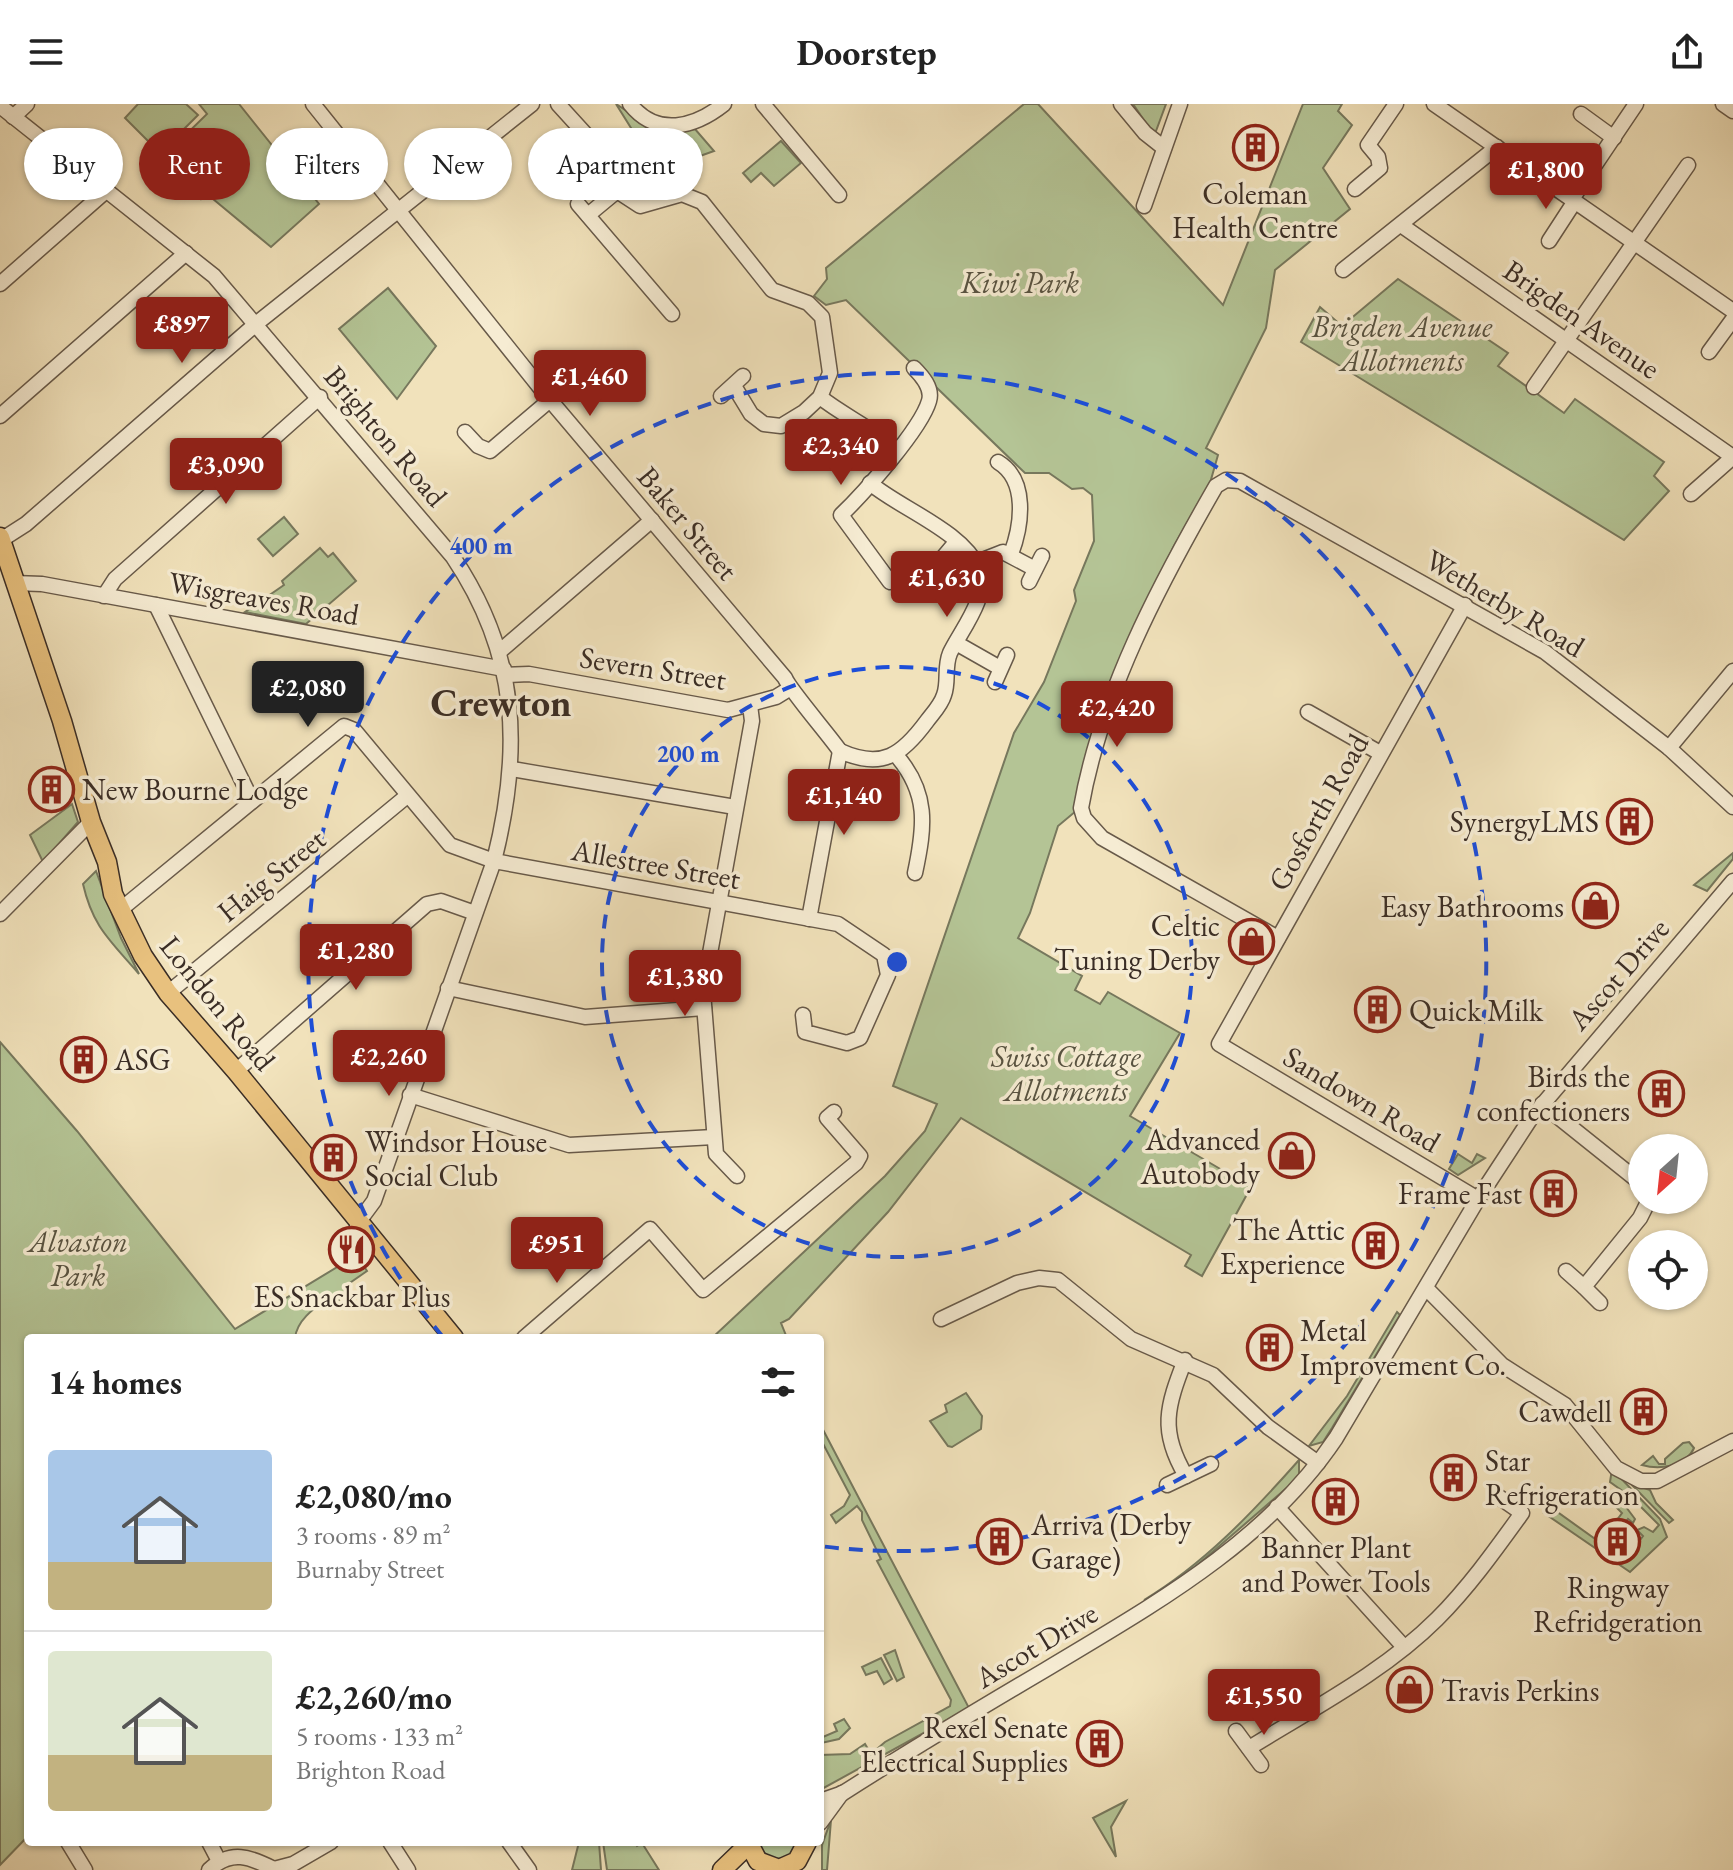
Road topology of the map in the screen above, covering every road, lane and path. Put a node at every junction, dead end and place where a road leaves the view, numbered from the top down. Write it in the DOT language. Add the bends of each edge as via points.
graph roads {
  1 [pos="27,104"];
  2 [pos="313,104"];
  3 [pos="558,104"];
  4 [pos="630,104"];
  5 [pos="724,104"];
  6 [pos="763,104"];
  7 [pos="1121,104"];
  8 [pos="1180,104"];
  9 [pos="1396,104"];
  10 [pos="1434,104"];
  11 [pos="1636,104"];
  12 [pos="0,106"];
  13 [pos="523,107"];
  14 [pos="1581,114"];
  15 [pos="13,117"];
  16 [pos="27,128"];
  17 [pos="580,128"];
  18 [pos="1614,138"];
  19 [pos="1497,147"];
  20 [pos="1164,148"];
  21 [pos="1688,165"];
  22 [pos="1355,189"];
  23 [pos="839,195"];
  24 [pos="96,200"];
  25 [pos="120,200"];
  26 [pos="600,200"];
  27 [pos="631,200"];
  28 [pos="661,200"];
  29 [pos="697,200"];
  30 [pos="1573,200"];
  31 [pos="1144,206"];
  32 [pos="398,209"];
  33 [pos="1401,225"];
  34 [pos="1549,241"];
  35 [pos="1634,242"];
  36 [pos="186,253"];
  37 [pos="1343,270"];
  38 [pos="0,284"];
  39 [pos="671,285"];
  40 [pos="658,297"];
  41 [pos="1733,311"];
  42 [pos="672,314"];
  43 [pos="1733,319"];
  44 [pos="257,323"];
  45 [pos="1567,341"];
  46 [pos="1708,348"];
  47 [pos="914,368"];
  48 [pos="1534,387"];
  49 [pos="721,396"];
  50 [pos="320,397"];
  51 [pos="820,397"];
  52 [pos="550,400"];
  53 [pos="0,416"];
  54 [pos="465,432"];
  55 [pos="896,450"];
  56 [pos="1733,457"];
  57 [pos="998,462"];
  58 [pos="870,483"];
  59 [pos="1033,484"];
  60 [pos="1018,487"];
  61 [pos="1691,494"];
  62 [pos="652,520"];
  63 [pos="0,539"];
  64 [pos="956,542"];
  65 [pos="1011,554"];
  66 [pos="975,563"];
  67 [pos="1036,569"];
  68 [pos="888,572"];
  69 [pos="928,573"];
  70 [pos="8,576"];
  71 [pos="104,596"];
  72 [pos="156,605"];
  73 [pos="1465,605"];
  74 [pos="956,643"];
  75 [pos="499,652"];
  76 [pos="1001,668"];
  77 [pos="1733,671"];
  78 [pos="505,672"];
  79 [pos="789,689"];
  80 [pos="750,705"];
  81 [pos="1308,712"];
  82 [pos="1669,748"];
  83 [pos="840,751"];
  84 [pos="1380,753"];
  85 [pos="896,755"];
  86 [pos="512,769"];
  87 [pos="407,796"];
  88 [pos="252,801"];
  89 [pos="735,807"];
  90 [pos="1733,807"];
  91 [pos="92,826"];
  92 [pos="494,861"];
  93 [pos="915,873"];
  94 [pos="1731,886"];
  95 [pos="719,902"];
  96 [pos="120,910"];
  97 [pos="475,913"];
  98 [pos="0,914"];
  99 [pos="809,919"];
  100 [pos="1278,938"];
  101 [pos="448,988"];
  102 [pos="168,993"];
  103 [pos="704,1008"];
  104 [pos="803,1015"];
  105 [pos="1219,1044"];
  106 [pos="236,1071"];
  107 [pos="410,1095"];
  108 [pos="1542,1104"];
  109 [pos="834,1112"];
  110 [pos="714,1137"];
  111 [pos="727,1172"];
  112 [pos="1628,1173"];
  113 [pos="1478,1199"];
  114 [pos="1642,1214"];
  115 [pos="357,1224"];
  116 [pos="1566,1271"];
  117 [pos="1584,1287"];
  118 [pos="1426,1288"];
  119 [pos="1600,1303"];
  120 [pos="941,1319"];
  121 [pos="451,1334"];
  122 [pos="529,1334"];
  123 [pos="1185,1360"];
  124 [pos="1733,1441"];
  125 [pos="1318,1463"];
  126 [pos="1211,1464"];
  127 [pos="1186,1476"];
  128 [pos="1167,1485"];
  129 [pos="1499,1497"];
  130 [pos="1277,1507"];
  131 [pos="1404,1647"];
  132 [pos="1236,1731"];
  133 [pos="1249,1748"];
  134 [pos="1261,1765"];
  135 [pos="843,1793"];
  136 [pos="824,1800"];
  137 [pos="824,1818"];
  138 [pos="70,1846"];
  139 [pos="324,1846"];
  140 [pos="393,1846"];
  141 [pos="512,1846"];
  142 [pos="745,1846"];
  143 [pos="750,1846"];
  144 [pos="805,1846"];
  145 [pos="808,1846"];
  146 [pos="214,1865"];
  147 [pos="274,1869"];
  148 [pos="777,1869"];
  149 [pos="85,1870"];
  150 [pos="408,1870"];
  151 [pos="529,1870"];
  152 [pos="722,1870"];
  153 [pos="815,1870"];
  1 -- 15 [label="street"];
  2 -- 32 [label="street, Baker Street"];
  3 -- 17 [label="street"];
  4 -- 5 [label="street" via="653,122 675,127 702,120"];
  6 -- 23 [label="street"];
  7 -- 20 [label="street"];
  8 -- 20 [label="street"];
  9 -- 22 [label="street" via="1368,145 1380,168"];
  10 -- 19 [label="street"];
  11 -- 18 [label="street"];
  12 -- 15 [label="street, Brighton Road"];
  13 -- 32 [label="street"];
  14 -- 18 [label="street"];
  15 -- 16 [label="street, Brighton Road"];
  18 -- 30 [label="street"];
  19 -- 30 [label="street"];
  19 -- 33 [label="street"];
  20 -- 31 [label="street"];
  21 -- 35 [label="street"];
  24 -- 38 [label="street"];
  25 -- 36 [label="street, Brighton Road"];
  26 -- 40 [label="street" via="583,209"];
  27 -- 28 [label="street" via="640,206"];
  29 -- 51 [label="street" via="772,290 819,312 830,367"];
  30 -- 34 [label="street"];
  30 -- 35 [label="street"];
  32 -- 44 [label="street"];
  32 -- 52 [label="street, Baker Street"];
  33 -- 37 [label="street"];
  33 -- 45 [label="street, Brigden Avenue"];
  35 -- 41 [label="street"];
  35 -- 45 [label="street"];
  36 -- 44 [label="street, Brighton Road"];
  36 -- 53 [label="street"];
  39 -- 40 [label="street"];
  40 -- 42 [label="street"];
  43 -- 46 [label="street"];
  44 -- 50 [label="street, Brighton Road"];
  44 -- 63 [label="street" via="14,534"];
  45 -- 48 [label="street"];
  45 -- 56 [label="street, Brigden Avenue"];
  47 -- 55 [label="street" via="937,396"];
  49 -- 51 [label="street" via="738,381 751,414 773,426 792,420"];
  50 -- 71 [label="street" via="122,572"];
  50 -- 75 [label="street, Brighton Road" via="453,557"];
  51 -- 55 [label="street"];
  52 -- 54 [label="street" via="490,451"];
  52 -- 62 [label="street, Baker Street"];
  55 -- 58 [label="street"];
  56 -- 61 [label="street"];
  57 -- 60 [label="street"];
  58 -- 64 [label="street"];
  58 -- 68 [label="street" via="835,509"];
  59 -- 60 [label="street"];
  60 -- 65 [label="street" via="1018,526"];
  62 -- 75 [label="street"];
  62 -- 79 [label="street, Baker Street"];
  63 -- 70 [label="main road, London Road"];
  64 -- 66 [label="street"];
  64 -- 69 [label="street"];
  65 -- 66 [label="street" via="995,553"];
  65 -- 67 [label="street"];
  66 -- 74 [label="street" via="980,590"];
  70 -- 71 [label="street, Wisgreaves Road"];
  70 -- 91 [label="main road, London Road" via="59,711"];
  71 -- 72 [label="street, Wisgreaves Road"];
  72 -- 78 [label="street, Wisgreaves Road"];
  72 -- 88 [label="street"];
  73 -- 82 [label="street, Wetherby Road" via="1545,652"];
  73 -- 84 [label="street, Gosforth Road"];
  73 -- 100 [label="street, Wetherby Road" via="1240,481 1226,480 1208,499 1136,638 1081,808 1102,838"];
  74 -- 76 [label="street"];
  74 -- 85 [label="street" via="942,700"];
  75 -- 78 [label="street, Brighton Road"];
  77 -- 82 [label="street"];
  78 -- 80 [label="street, Severn Street" via="728,710"];
  78 -- 86 [label="street, Brighton Road"];
  79 -- 80 [label="street, Severn Street"];
  79 -- 83 [label="street, Baker Street" via="802,698"];
  80 -- 89 [label="street" via="752,721"];
  81 -- 84 [label="street"];
  82 -- 90 [label="street, Wetherby Road"];
  83 -- 85 [label="street" via="873,759"];
  83 -- 99 [label="street"];
  84 -- 100 [label="street, Gosforth Road"];
  85 -- 93 [label="street" via="919,788 921,845"];
  86 -- 89 [label="street"];
  86 -- 92 [label="street, Brighton Road"];
  87 -- 88 [label="street, Allestree Street" via="354,730 344,726"];
  87 -- 92 [label="street, Allestree Street" via="450,845"];
  87 -- 102 [label="street, Haig Street"];
  88 -- 96 [label="street"];
  89 -- 95 [label="street"];
  91 -- 96 [label="main road, London Road" via="100,866"];
  91 -- 98 [label="street"];
  92 -- 95 [label="street, Allestree Street"];
  92 -- 97 [label="street, Brighton Road"];
  94 -- 108 [label="street, Ascot Drive"];
  95 -- 99 [label="street, Allestree Street"];
  95 -- 103 [label="street"];
  96 -- 102 [label="main road, London Road"];
  97 -- 101 [label="street, Brighton Road"];
  97 -- 106 [label="street" via="441,901 427,904"];
  99 -- 104 [label="street, Allestree Street" via="843,927 877,949 889,969 860,1038 847,1043 805,1039"];
  100 -- 105 [label="street, Gosforth Road"];
  101 -- 103 [label="street" via="585,1017"];
  101 -- 107 [label="street, Brighton Road"];
  102 -- 106 [label="main road, London Road"];
  103 -- 110 [label="street"];
  105 -- 113 [label="street, Sandown Road"];
  106 -- 115 [label="main road, London Road"];
  107 -- 110 [label="street" via="577,1146"];
  107 -- 115 [label="street, Brighton Road" via="374,1201"];
  108 -- 112 [label="street"];
  108 -- 113 [label="street, Ascot Drive"];
  109 -- 122 [label="street" via="827,1118 859,1159 727,1273 703,1290 650,1229"];
  110 -- 111 [label="street"];
  113 -- 118 [label="street, Ascot Drive"];
  114 -- 117 [label="street"];
  115 -- 121 [label="main road, London Road"];
  116 -- 117 [label="street"];
  117 -- 119 [label="street"];
  118 -- 124 [label="street" via="1502,1365 1565,1405 1622,1473 1657,1481"];
  118 -- 125 [label="street, Ascot Drive"];
  120 -- 123 [label="street" via="1017,1283 1047,1278 1068,1287 1131,1339"];
  123 -- 125 [label="street" via="1229,1387 1268,1427"];
  123 -- 127 [label="street" via="1172,1393 1168,1424 1173,1454"];
  125 -- 130 [label="street, Ascot Drive"];
  126 -- 127 [label="street"];
  127 -- 128 [label="street"];
  129 -- 131 [label="street" via="1522,1513 1456,1598"];
  130 -- 131 [label="street"];
  130 -- 135 [label="street, Ascot Drive" via="1208,1567 1144,1612"];
  131 -- 133 [label="street"];
  132 -- 133 [label="street"];
  133 -- 134 [label="street"];
  135 -- 136 [label="street, Ascot Drive"];
  135 -- 137 [label="street, Ascot Drive"];
  138 -- 149 [label="street"];
  139 -- 147 [label="street"];
  140 -- 150 [label="street"];
  141 -- 151 [label="street"];
  142 -- 152 [label="main road"];
  143 -- 148 [label="main road" via="758,1861"];
  144 -- 148 [label="main road" via="797,1861"];
  145 -- 153 [label="main road"];
  146 -- 147 [label="street" via="240,1856"];
}
